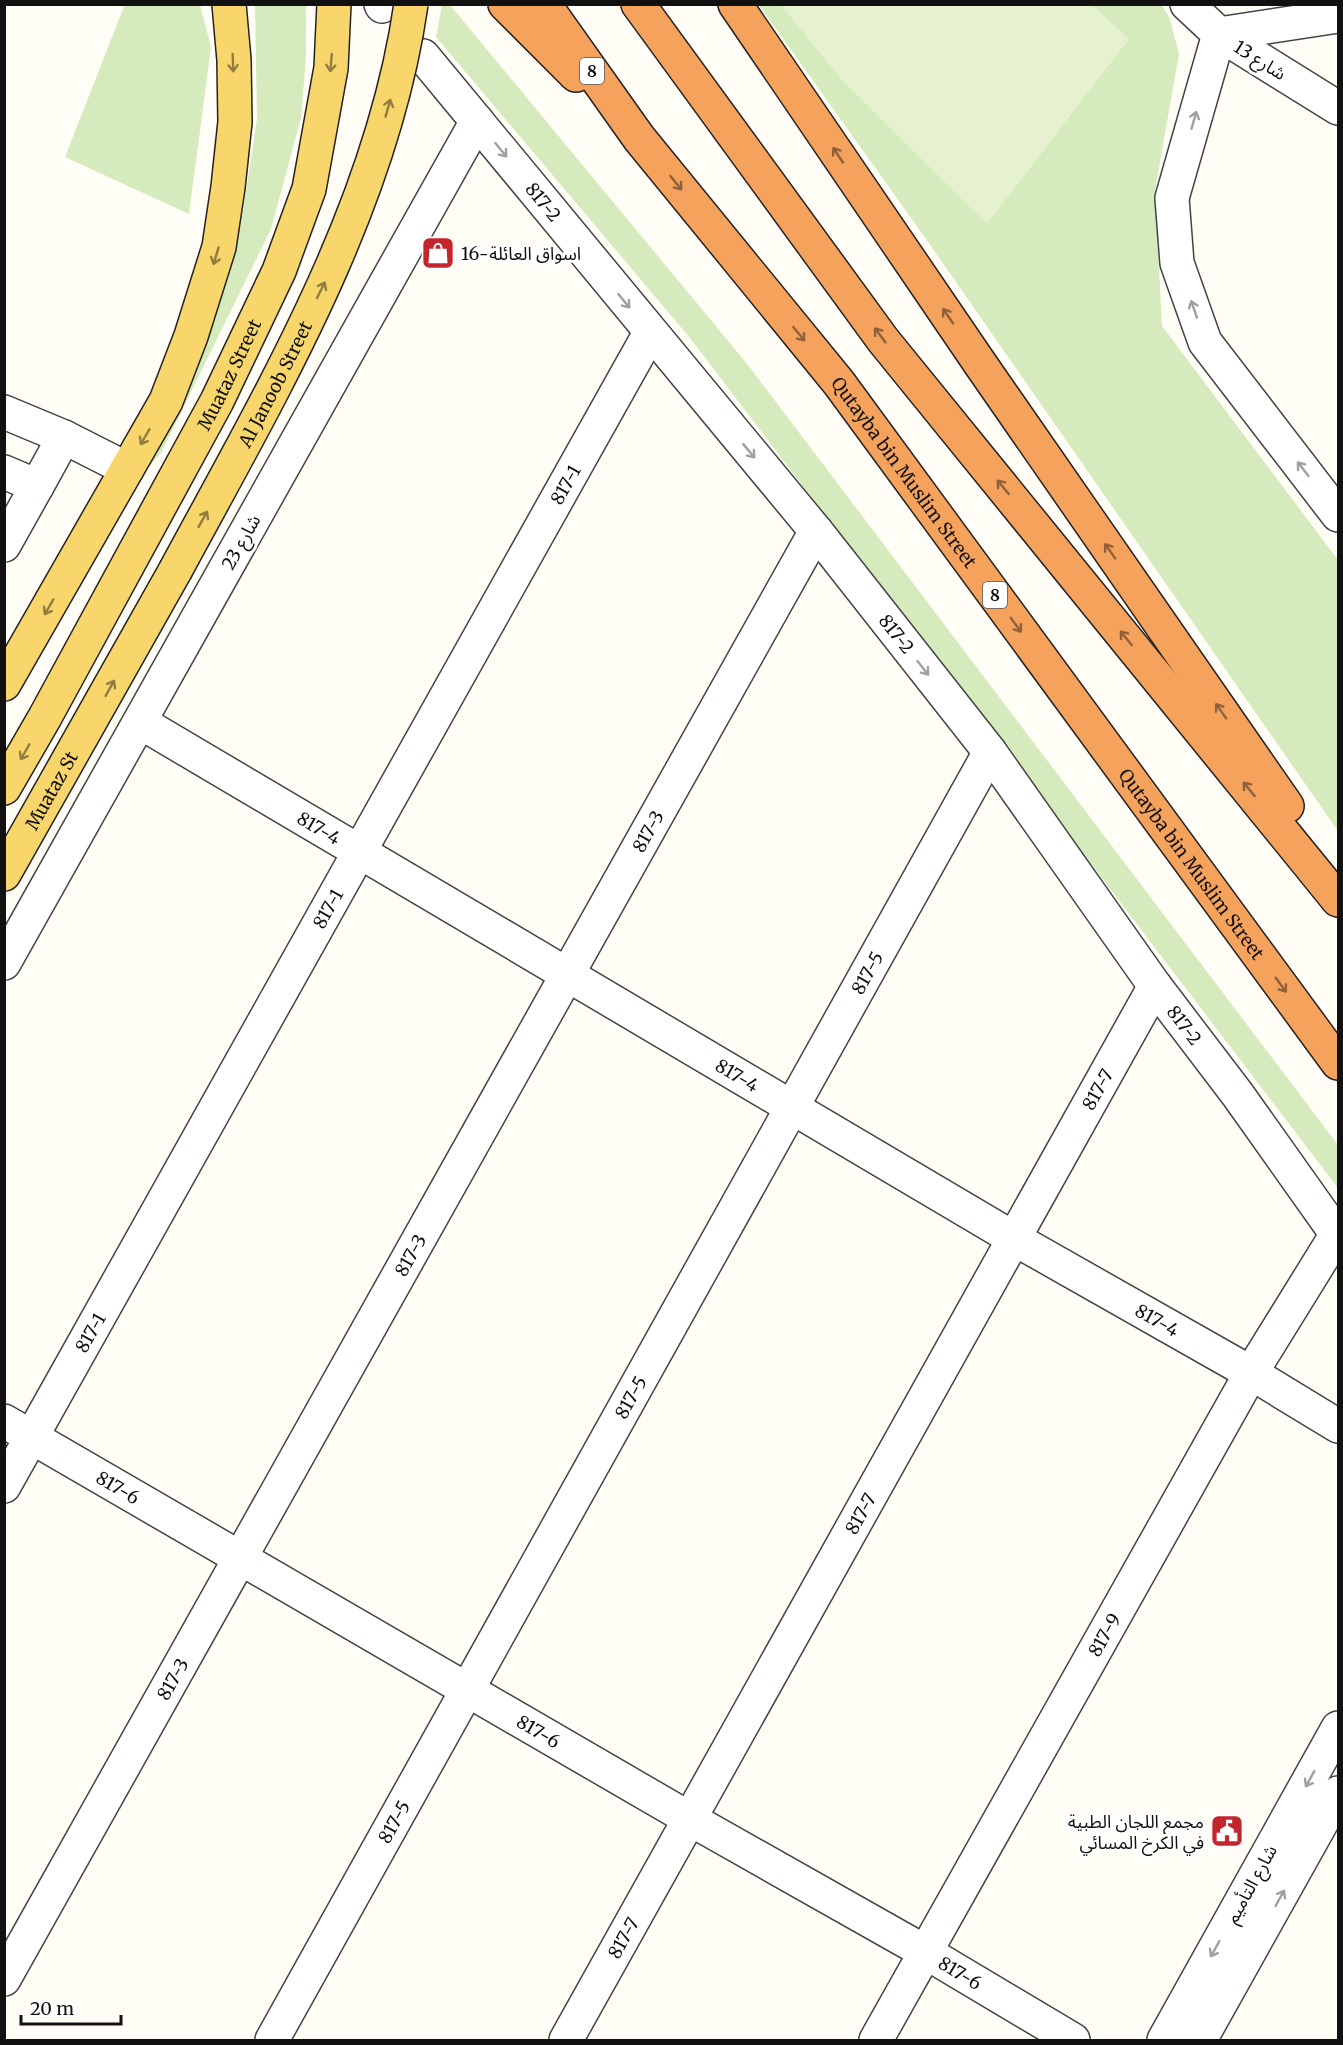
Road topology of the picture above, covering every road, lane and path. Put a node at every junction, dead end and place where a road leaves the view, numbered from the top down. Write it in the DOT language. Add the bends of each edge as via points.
graph roads {
  1 [pos="229,4"];
  2 [pos="334,4"];
  3 [pos="505,4"];
  4 [pos="544,4"];
  5 [pos="638,4"];
  6 [pos="735,4"];
  7 [pos="1187,4"];
  8 [pos="391,5"];
  9 [pos="1338,16"];
  10 [pos="1219,34"];
  11 [pos="423,56"];
  12 [pos="1338,108"];
  13 [pos="477,121"];
  14 [pos="639,138"];
  15 [pos="650,333"];
  16 [pos="4,412"];
  17 [pos="64,437"];
  18 [pos="127,470"];
  19 [pos="4,472"];
  20 [pos="37,486"];
  21 [pos="1338,515"];
  22 [pos="816,531"];
  23 [pos="4,544"];
  24 [pos="4,684"];
  25 [pos="140,722"];
  26 [pos="82,740"];
  27 [pos="990,752"];
  28 [pos="4,788"];
  29 [pos="360,852"];
  30 [pos="4,874"];
  31 [pos="1338,880"];
  32 [pos="1338,900"];
  33 [pos="4,963"];
  34 [pos="567,974"];
  35 [pos="1155,986"];
  36 [pos="1338,1063"];
  37 [pos="792,1107"];
  38 [pos="1338,1235"];
  39 [pos="1013,1238"];
  40 [pos="1251,1373"];
  41 [pos="4,1421"];
  42 [pos="1338,1426"];
  43 [pos="32,1437"];
  44 [pos="4,1486"];
  45 [pos="241,1558"];
  46 [pos="468,1690"];
  47 [pos="1338,1728"];
  48 [pos="1338,1793"];
  49 [pos="690,1819"];
  50 [pos="927,1953"];
  51 [pos="4,1980"];
  52 [pos="272,2040"];
  53 [pos="566,2040"];
  54 [pos="876,2040"];
  55 [pos="1073,2040"];
  56 [pos="1164,2040"];
  57 [pos="1200,2040"];
  1 -- 18 [label="main road, one-way" via="235,122 219,247 166,401"];
  2 -- 28 [label="main road, Muataz Street, one-way" via="331,68 309,189 279,271 217,401"];
  3 -- 14 [label="highway"];
  4 -- 14 [label="highway, Qutayba bin Muslim Street / 8"];
  32 -- 5 [label="highway, one-way" via="884,340"];
  31 -- 6 [label="highway, one-way"];
  7 -- 10 [label="street, شارع 13"];
  26 -- 8 [label="main road, Al Janoob Street, one-way, bridge" via="262,411 325,283 372,165 398,74"];
  9 -- 10 [label="street"];
  10 -- 12 [label="street, شارع 13"];
  21 -- 10 [label="street, one-way" via="1205,342 1178,263 1172,198"];
  11 -- 13 [label="street, 817-2"];
  13 -- 15 [label="street, 817-2, one-way"];
  13 -- 25 [label="street, شارع 23"];
  14 -- 36 [label="highway, Qutayba bin Muslim Street / 8, one-way" via="839,383"];
  15 -- 22 [label="street, 817-2, one-way"];
  15 -- 29 [label="street, 817-1"];
  16 -- 17 [label="street"];
  17 -- 18 [label="street"];
  17 -- 20 [label="street"];
  18 -- 24 [label="main road, one-way"];
  19 -- 20 [label="street"];
  20 -- 23 [label="street"];
  22 -- 27 [label="street, 817-2, one-way"];
  22 -- 34 [label="street, 817-3"];
  25 -- 29 [label="street, 817-4"];
  25 -- 33 [label="street, شارع 23"];
  26 -- 30 [label="main road, Muataz St"];
  27 -- 35 [label="street, 817-2"];
  27 -- 37 [label="street, 817-5"];
  29 -- 34 [label="street, 817-4"];
  29 -- 43 [label="street, 817-1"];
  34 -- 37 [label="street, 817-4"];
  34 -- 45 [label="street, 817-3"];
  35 -- 38 [label="street, 817-2"];
  35 -- 39 [label="street, 817-7"];
  37 -- 39 [label="street, 817-4"];
  37 -- 46 [label="street, 817-5"];
  38 -- 40 [label="street, 817-9"];
  39 -- 40 [label="street, 817-4"];
  39 -- 49 [label="street, 817-7"];
  40 -- 42 [label="street, 817-4"];
  40 -- 50 [label="street, 817-9"];
  41 -- 43 [label="street, 817-6"];
  43 -- 44 [label="street, 817-1"];
  43 -- 45 [label="street, 817-6"];
  45 -- 46 [label="street, 817-6"];
  45 -- 51 [label="street, 817-3"];
  46 -- 49 [label="street, 817-6"];
  46 -- 52 [label="street, 817-5"];
  47 -- 56 [label="street, شارع التأميم, one-way"];
  57 -- 48 [label="street, شارع التأميم, one-way"];
  49 -- 50 [label="street, 817-6"];
  49 -- 53 [label="street, 817-7"];
  50 -- 54 [label="street, 817-9"];
  50 -- 55 [label="street, 817-6"];
}
